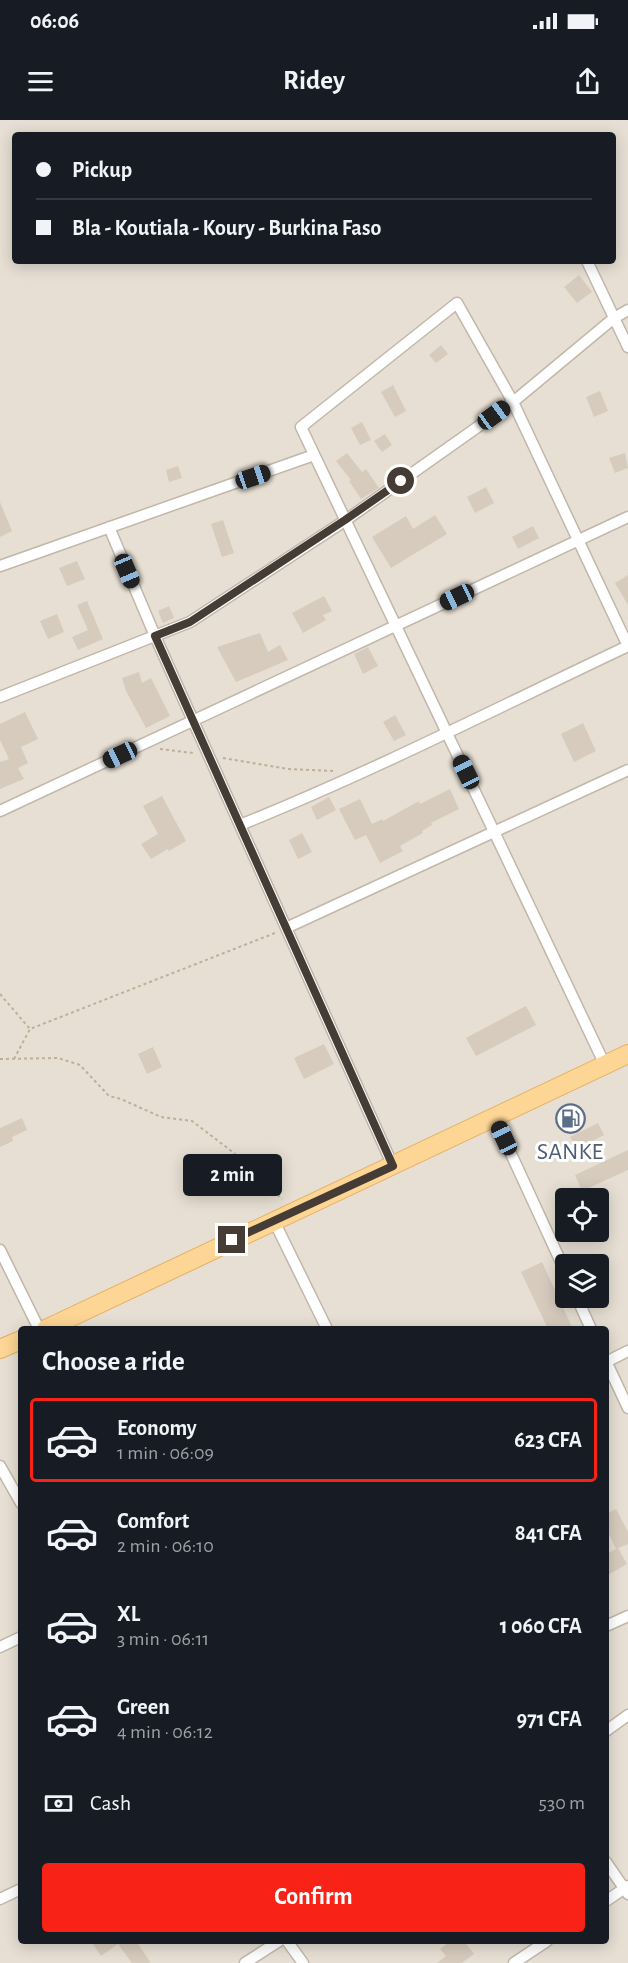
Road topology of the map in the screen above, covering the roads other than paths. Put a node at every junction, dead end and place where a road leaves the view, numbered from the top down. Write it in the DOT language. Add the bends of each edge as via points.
graph roads {
  1 [pos="588,264"];
  2 [pos="628,310"];
  3 [pos="615,318"];
  4 [pos="628,347"];
  5 [pos="513,402"];
  6 [pos="314,455"];
  7 [pos="628,517"];
  8 [pos="345,520"];
  9 [pos="109,527"];
  10 [pos="579,540"];
  11 [pos="0,566"];
  12 [pos="396,626"];
  13 [pos="155,636"];
  14 [pos="0,697"];
  15 [pos="193,721"];
  16 [pos="447,732"];
  17 [pos="628,770"];
  18 [pos="0,812"];
  19 [pos="240,825"];
  20 [pos="494,832"];
  21 [pos="286,928"];
  22 [pos="628,1054"];
  23 [pos="605,1065"];
  24 [pos="495,1119"];
  25 [pos="393,1166"];
  26 [pos="274,1221"];
  27 [pos="0,1250"];
  28 [pos="557,1254"];
  29 [pos="582,1308"];
  30 [pos="38,1326"];
  31 [pos="52,1326"];
  32 [pos="326,1326"];
  33 [pos="590,1326"];
  34 [pos="18,1341"];
  35 [pos="0,1349"];
  36 [pos="628,1351"];
  37 [pos="609,1360"];
  38 [pos="609,1367"];
  39 [pos="628,1408"];
  40 [pos="0,1466"];
  41 [pos="18,1498"];
  42 [pos="628,1616"];
  43 [pos="609,1625"];
  44 [pos="18,1638"];
  45 [pos="0,1647"];
  46 [pos="628,1715"];
  47 [pos="609,1729"];
  48 [pos="609,1866"];
  49 [pos="627,1889"];
  50 [pos="18,1890"];
  51 [pos="0,1899"];
  52 [pos="609,1899"];
  53 [pos="274,1944"];
  54 [pos="289,1944"];
  55 [pos="542,1944"];
  56 [pos="245,1963"];
  57 [pos="303,1963"];
  58 [pos="514,1963"];
  1 -- 3 [label="street"];
  2 -- 3 [label="street"];
  3 -- 4 [label="street"];
  3 -- 5 [label="street"];
  5 -- 6 [label="street" via="457,303 301,426"];
  5 -- 8 [label="street"];
  5 -- 10 [label="street"];
  6 -- 8 [label="street"];
  6 -- 9 [label="street"];
  7 -- 10 [label="street"];
  8 -- 12 [label="street"];
  8 -- 13 [label="street" via="190,622"];
  9 -- 11 [label="street"];
  9 -- 13 [label="street"];
  10 -- 12 [label="street"];
  10 -- 16 [label="street" via="628,646"];
  12 -- 15 [label="street"];
  12 -- 16 [label="street"];
  13 -- 14 [label="street"];
  13 -- 15 [label="street"];
  15 -- 18 [label="street"];
  15 -- 19 [label="street"];
  16 -- 19 [label="street"];
  16 -- 20 [label="street"];
  17 -- 20 [label="street"];
  19 -- 21 [label="street"];
  20 -- 21 [label="street"];
  20 -- 23 [label="street"];
  21 -- 25 [label="street"];
  22 -- 23 [label="main road"];
  23 -- 24 [label="main road"];
  24 -- 25 [label="main road"];
  24 -- 28 [label="street"];
  25 -- 26 [label="main road"];
  26 -- 31 [label="main road"];
  26 -- 32 [label="street"];
  27 -- 30 [label="street"];
  29 -- 33 [label="street"];
  34 -- 35 [label="main road"];
  36 -- 37 [label="street"];
  38 -- 39 [label="street"];
  40 -- 41 [label="street"];
  42 -- 43 [label="street"];
  44 -- 45 [label="street"];
  46 -- 47 [label="street"];
  48 -- 49 [label="street"];
  49 -- 52 [label="street"];
  50 -- 51 [label="street"];
  53 -- 56 [label="street"];
  54 -- 57 [label="street"];
  55 -- 58 [label="street"];
}
